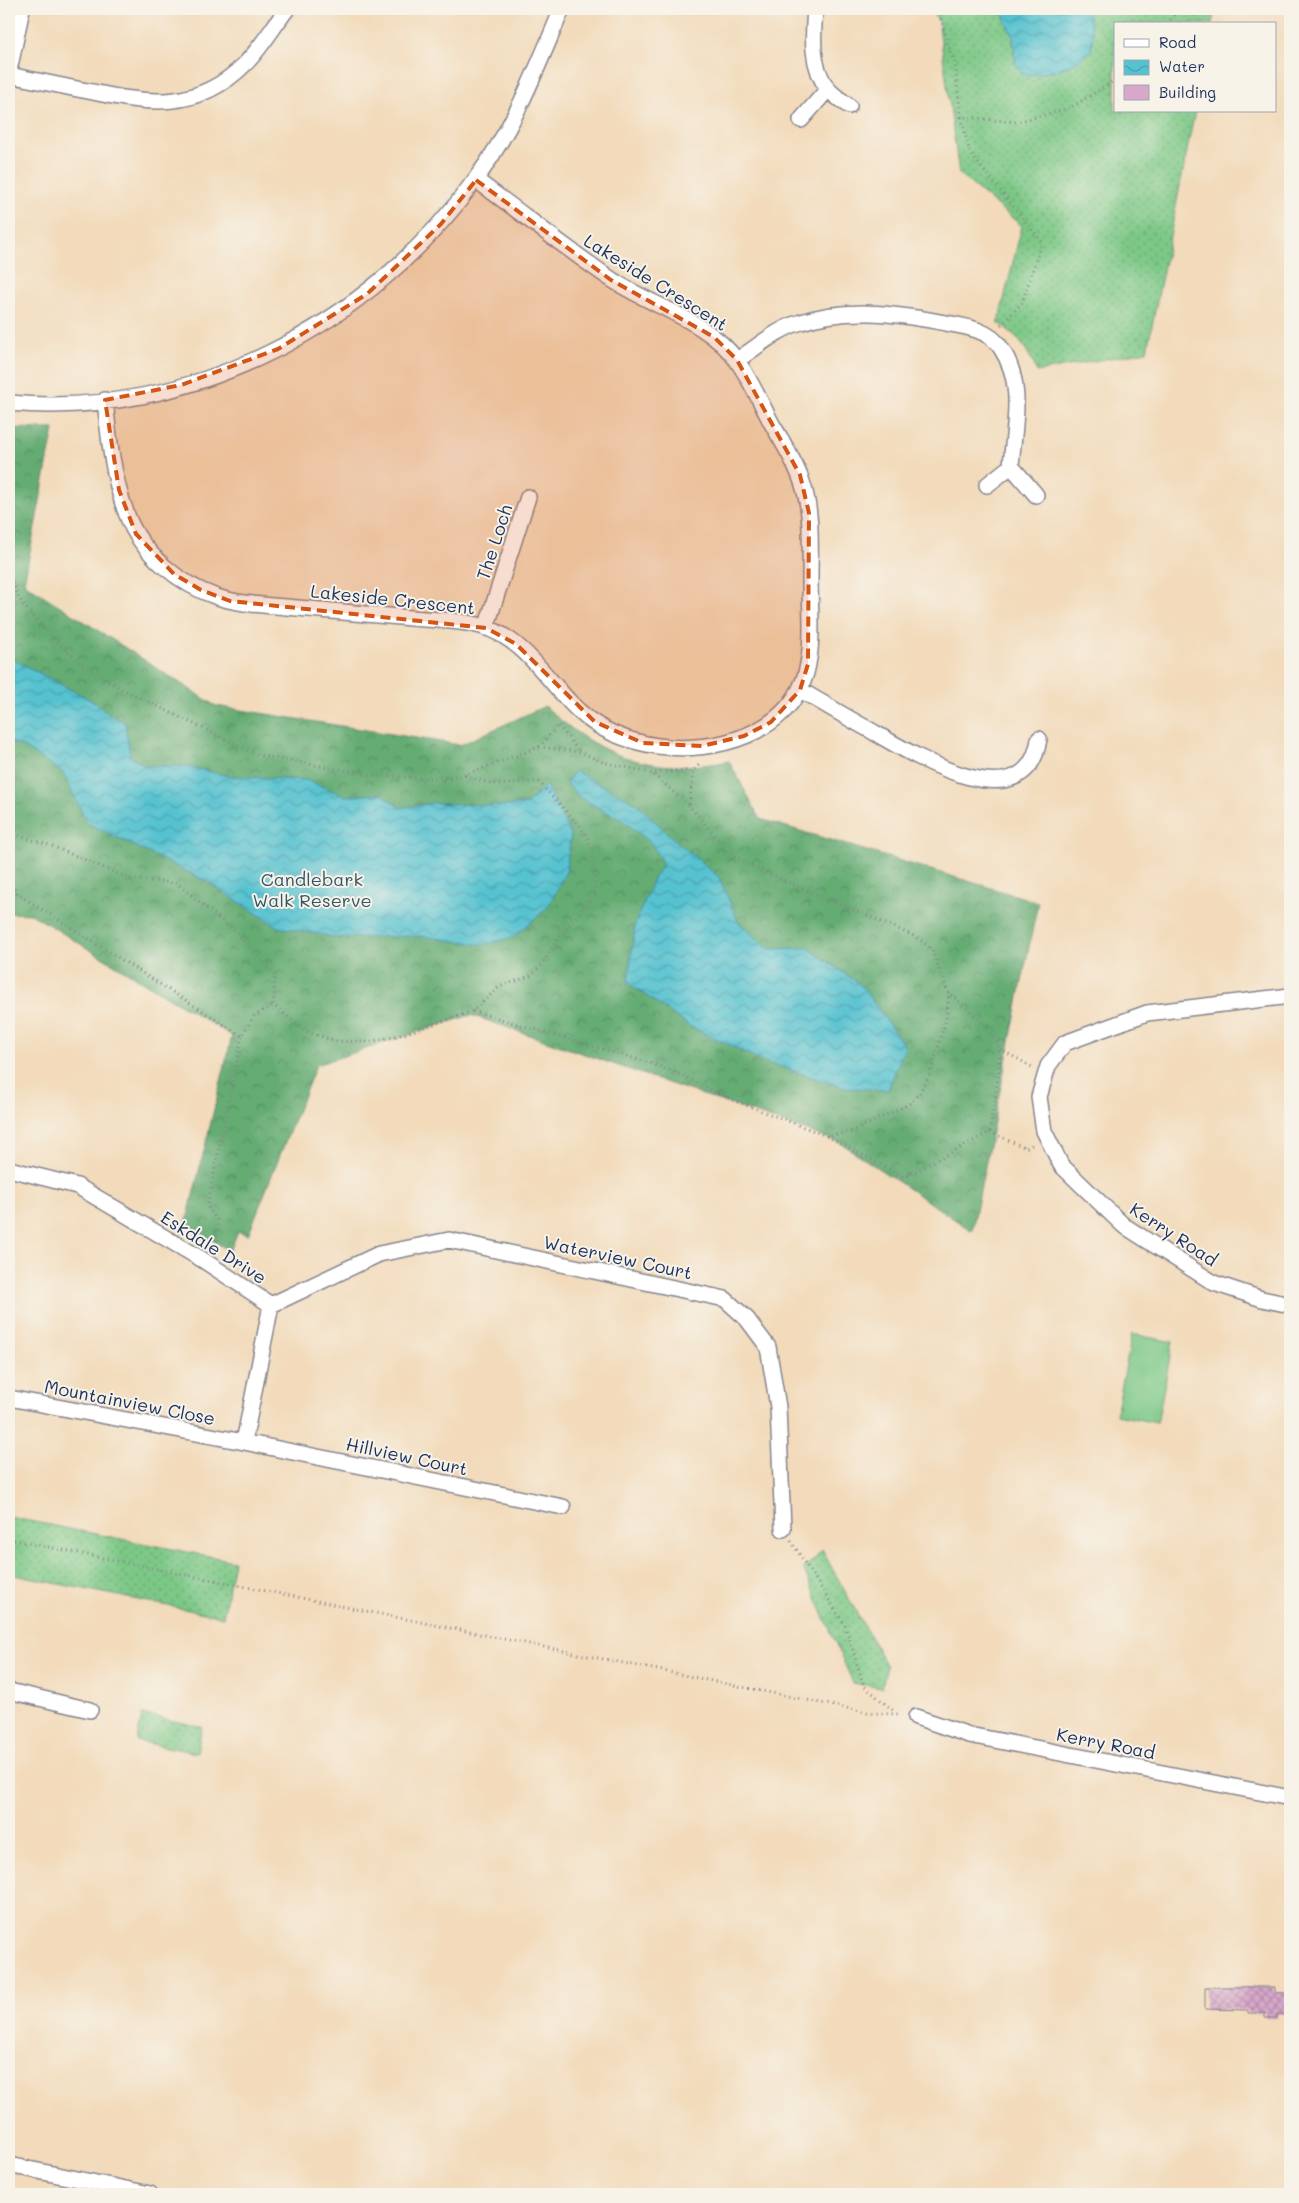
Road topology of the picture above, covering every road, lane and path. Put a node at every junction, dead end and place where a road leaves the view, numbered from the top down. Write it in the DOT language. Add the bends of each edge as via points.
graph roads {
  1 [pos="22,9"];
  2 [pos="286,9"];
  3 [pos="562,9"];
  4 [pos="815,9"];
  5 [pos="938,9"];
  6 [pos="1177,9"];
  7 [pos="1169,22"];
  8 [pos="9,73"];
  9 [pos="1114,81"];
  10 [pos="828,89"];
  11 [pos="849,106"];
  12 [pos="961,117"];
  13 [pos="801,120"];
  14 [pos="476,180"];
  15 [pos="991,337"];
  16 [pos="737,360"];
  17 [pos="105,400"];
  18 [pos="9,403"];
  19 [pos="1011,466"];
  20 [pos="987,485"];
  21 [pos="1036,495"];
  22 [pos="528,497"];
  23 [pos="9,573"];
  24 [pos="486,628"];
  25 [pos="800,690"];
  26 [pos="1039,740"];
  27 [pos="715,744"];
  28 [pos="539,747"];
  29 [pos="580,752"];
  30 [pos="694,770"];
  31 [pos="651,773"];
  32 [pos="465,775"];
  33 [pos="688,804"];
  34 [pos="9,833"];
  35 [pos="9,880"];
  36 [pos="949,994"];
  37 [pos="1290,996"];
  38 [pos="273,1005"];
  39 [pos="473,1011"];
  40 [pos="242,1036"];
  41 [pos="1000,1049"];
  42 [pos="1045,1077"];
  43 [pos="990,1132"];
  44 [pos="827,1136"];
  45 [pos="1047,1138"];
  46 [pos="9,1169"];
  47 [pos="203,1260"];
  48 [pos="271,1305"];
  49 [pos="1290,1305"];
  50 [pos="9,1398"];
  51 [pos="244,1442"];
  52 [pos="563,1507"];
  53 [pos="783,1529"];
  54 [pos="9,1539"];
  55 [pos="9,1691"];
  56 [pos="90,1710"];
  57 [pos="895,1712"];
  58 [pos="916,1717"];
  59 [pos="1290,1798"];
  60 [pos="9,2165"];
  61 [pos="150,2194"];
  1 -- 8 [label="street"];
  2 -- 8 [label="street" via="255,53 235,72 212,87 187,97 142,102"];
  3 -- 14 [label="street" via="511,123"];
  4 -- 10 [label="street" via="812,41 819,70"];
  5 -- 12 [label="path" via="955,67"];
  6 -- 7 [label="path"];
  9 -- 12 [label="path" via="1070,108 1017,122"];
  10 -- 11 [label="street"];
  10 -- 13 [label="street"];
  12 -- 15 [label="path" via="970,153 1042,242 1022,303"];
  14 -- 16 [label="street, Lakeside Crescent" via="611,280 714,337"];
  14 -- 17 [label="street" via="442,224 394,271 367,294 309,332 254,360 214,375 156,392"];
  15 -- 16 [label="street" via="974,328 896,314 842,314 796,324"];
  15 -- 19 [label="street" via="1001,347 1017,387"];
  16 -- 25 [label="street, Lakeside Crescent" via="800,475 806,494 810,526 810,651"];
  17 -- 18 [label="street"];
  17 -- 24 [label="street, Lakeside Crescent" via="113,462 127,518 147,549 187,583 216,596 246,604 437,620"];
  19 -- 20 [label="street"];
  19 -- 21 [label="street"];
  22 -- 24 [label="street, The Loch"];
  23 -- 32 [label="path" via="18,597 31,614 85,667 120,688 258,755 341,771 388,776 428,778"];
  24 -- 27 [label="street, Lakeside Crescent" via="516,644 580,712 610,731 660,746 681,748"];
  25 -- 26 [label="street" via="908,752 967,777 1005,778 1021,774 1032,763"];
  25 -- 27 [label="street, Lakeside Crescent" via="771,722 744,736"];
  27 -- 30 [label="path" via="714,752"];
  28 -- 29 [label="path"];
  28 -- 29 [label="path" via="558,725"];
  28 -- 32 [label="path"];
  29 -- 31 [label="path" via="603,762"];
  30 -- 31 [label="path"];
  30 -- 33 [label="path"];
  31 -- 33 [label="path"];
  32 -- 39 [label="path" via="488,784 538,781 580,826 591,847 595,880 592,897 542,965 530,976 499,987"];
  33 -- 36 [label="path" via="730,854 748,865 916,937 931,948"];
  34 -- 38 [label="path" via="132,879 177,883 238,934 275,975"];
  35 -- 40 [label="path" via="16,893"];
  36 -- 41 [label="path" via="968,1008"];
  36 -- 44 [label="path" via="938,1054 919,1094 909,1104 881,1120 853,1131"];
  37 -- 42 [label="street, Kerry Road" via="1147,1013 1065,1043 1048,1066"];
  38 -- 39 [label="path" via="310,1033 337,1041 369,1042"];
  38 -- 40 [label="path" via="254,1016"];
  39 -- 44 [label="path" via="660,1066 733,1100"];
  40 -- 47 [label="path" via="207,1206 217,1220 217,1244"];
  41 -- 42 [label="path" via="1023,1060"];
  41 -- 43 [label="path"];
  42 -- 45 [label="street, Kerry Road" via="1039,1097"];
  43 -- 44 [label="path" via="904,1177"];
  43 -- 45 [label="path" via="1026,1148"];
  45 -- 49 [label="street, Kerry Road" via="1061,1165 1123,1225 1214,1283"];
  46 -- 47 [label="street, Eskdale Drive" via="77,1186"];
  47 -- 48 [label="street, Eskdale Drive"];
  48 -- 51 [label="street, Eskdale Drive"];
  48 -- 53 [label="street, Waterview Court" via="379,1254 448,1240 725,1299 747,1319 768,1347 778,1407"];
  50 -- 51 [label="street, Mountainview Close"];
  51 -- 52 [label="street, Hillview Court"];
  53 -- 57 [label="path" via="845,1625 864,1686"];
  54 -- 57 [label="path" via="861,1711"];
  55 -- 56 [label="street"];
  57 -- 58 [label="path"];
  58 -- 59 [label="street, Kerry Road" via="969,1735"];
  60 -- 61 [label="street"];
}
